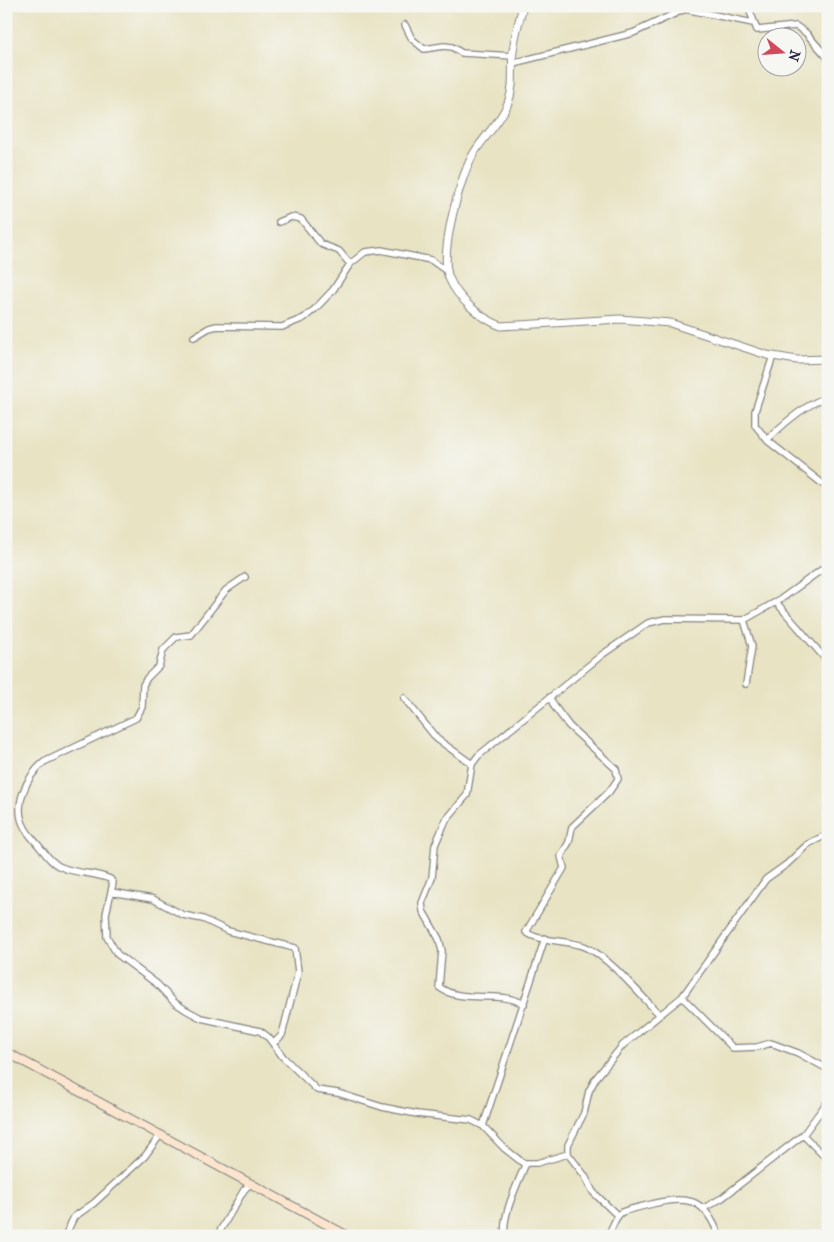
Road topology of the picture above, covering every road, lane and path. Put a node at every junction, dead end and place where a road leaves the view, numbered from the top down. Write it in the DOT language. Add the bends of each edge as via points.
graph roads {
  1 [pos="523,6"];
  2 [pos="748,6"];
  3 [pos="753,23"];
  4 [pos="405,25"];
  5 [pos="828,58"];
  6 [pos="513,60"];
  7 [pos="278,222"];
  8 [pos="350,264"];
  9 [pos="448,272"];
  10 [pos="194,337"];
  11 [pos="773,356"];
  12 [pos="828,359"];
  13 [pos="828,397"];
  14 [pos="767,440"];
  15 [pos="828,488"];
  16 [pos="828,564"];
  17 [pos="246,577"];
  18 [pos="776,602"];
  19 [pos="744,620"];
  20 [pos="828,662"];
  21 [pos="746,684"];
  22 [pos="550,697"];
  23 [pos="404,698"];
  24 [pos="472,764"];
  25 [pos="828,834"];
  26 [pos="111,892"];
  27 [pos="545,938"];
  28 [pos="682,997"];
  29 [pos="524,1004"];
  30 [pos="660,1015"];
  31 [pos="274,1043"];
  32 [pos="6,1052"];
  33 [pos="828,1069"];
  34 [pos="828,1101"];
  35 [pos="483,1126"];
  36 [pos="161,1134"];
  37 [pos="803,1135"];
  38 [pos="568,1154"];
  39 [pos="828,1160"];
  40 [pos="526,1163"];
  41 [pos="251,1183"];
  42 [pos="704,1208"];
  43 [pos="617,1215"];
  44 [pos="65,1236"];
  45 [pos="217,1236"];
  46 [pos="348,1236"];
  47 [pos="506,1236"];
  48 [pos="607,1236"];
  49 [pos="719,1236"];
  1 -- 6 [label="street"];
  2 -- 3 [label="street"];
  3 -- 5 [label="street" via="758,30 796,26"];
  3 -- 6 [label="street" via="685,9 633,33"];
  4 -- 6 [label="street" via="416,44 427,50 444,46 462,53"];
  6 -- 9 [label="street" via="509,102 474,154 463,179 449,233"];
  7 -- 8 [label="street" via="291,217 301,219 321,244 339,251"];
  8 -- 9 [label="street" via="365,252 381,250 431,260"];
  8 -- 10 [label="street" via="316,308 294,322 282,327 217,326"];
  9 -- 11 [label="street" via="454,288 474,310 501,326 620,319 670,323"];
  11 -- 12 [label="street" via="797,360"];
  11 -- 14 [label="street" via="755,410 755,425"];
  13 -- 14 [label="street" via="813,404"];
  14 -- 15 [label="street"];
  16 -- 18 [label="street"];
  17 -- 26 [label="street" via="224,592 191,634 176,636 163,650 159,666 143,685 142,707 136,718 44,762 28,779 21,799 24,827 52,862 110,880 113,884"];
  18 -- 19 [label="street"];
  18 -- 20 [label="street"];
  19 -- 21 [label="street" via="752,646"];
  19 -- 22 [label="street" via="665,619 648,623"];
  22 -- 24 [label="street"];
  22 -- 27 [label="street" via="569,726 613,766 618,775 613,788 570,830 569,842 561,856 564,868 526,931"];
  23 -- 24 [label="street" via="437,739"];
  24 -- 29 [label="street" via="467,795 446,820 435,845 432,878 422,903 442,951 439,987 459,995 502,997"];
  25 -- 28 [label="street" via="808,844 763,883"];
  26 -- 31 [label="street" via="106,914 108,937 117,954 186,1010 201,1018 260,1031"];
  26 -- 31 [label="street" via="148,898 228,931 295,948 298,972 282,1035"];
  27 -- 29 [label="street"];
  27 -- 30 [label="street" via="581,946 594,953"];
  28 -- 30 [label="street"];
  28 -- 33 [label="street" via="733,1048 771,1043"];
  29 -- 35 [label="street"];
  30 -- 38 [label="street" via="623,1045 594,1081 584,1113 568,1145"];
  31 -- 35 [label="street" via="283,1057 317,1090 382,1107 471,1120"];
  32 -- 36 [label="main road"];
  34 -- 37 [label="street"];
  35 -- 40 [label="street" via="504,1148"];
  36 -- 41 [label="main road"];
  36 -- 44 [label="street" via="145,1156 74,1217"];
  37 -- 39 [label="street"];
  37 -- 42 [label="street" via="722,1198"];
  38 -- 40 [label="street"];
  38 -- 43 [label="street" via="593,1192"];
  40 -- 47 [label="street" via="512,1198 504,1228"];
  41 -- 45 [label="street"];
  41 -- 46 [label="main road"];
  42 -- 43 [label="street" via="692,1200 670,1199"];
  42 -- 49 [label="street" via="714,1221"];
  43 -- 48 [label="street"];
}
